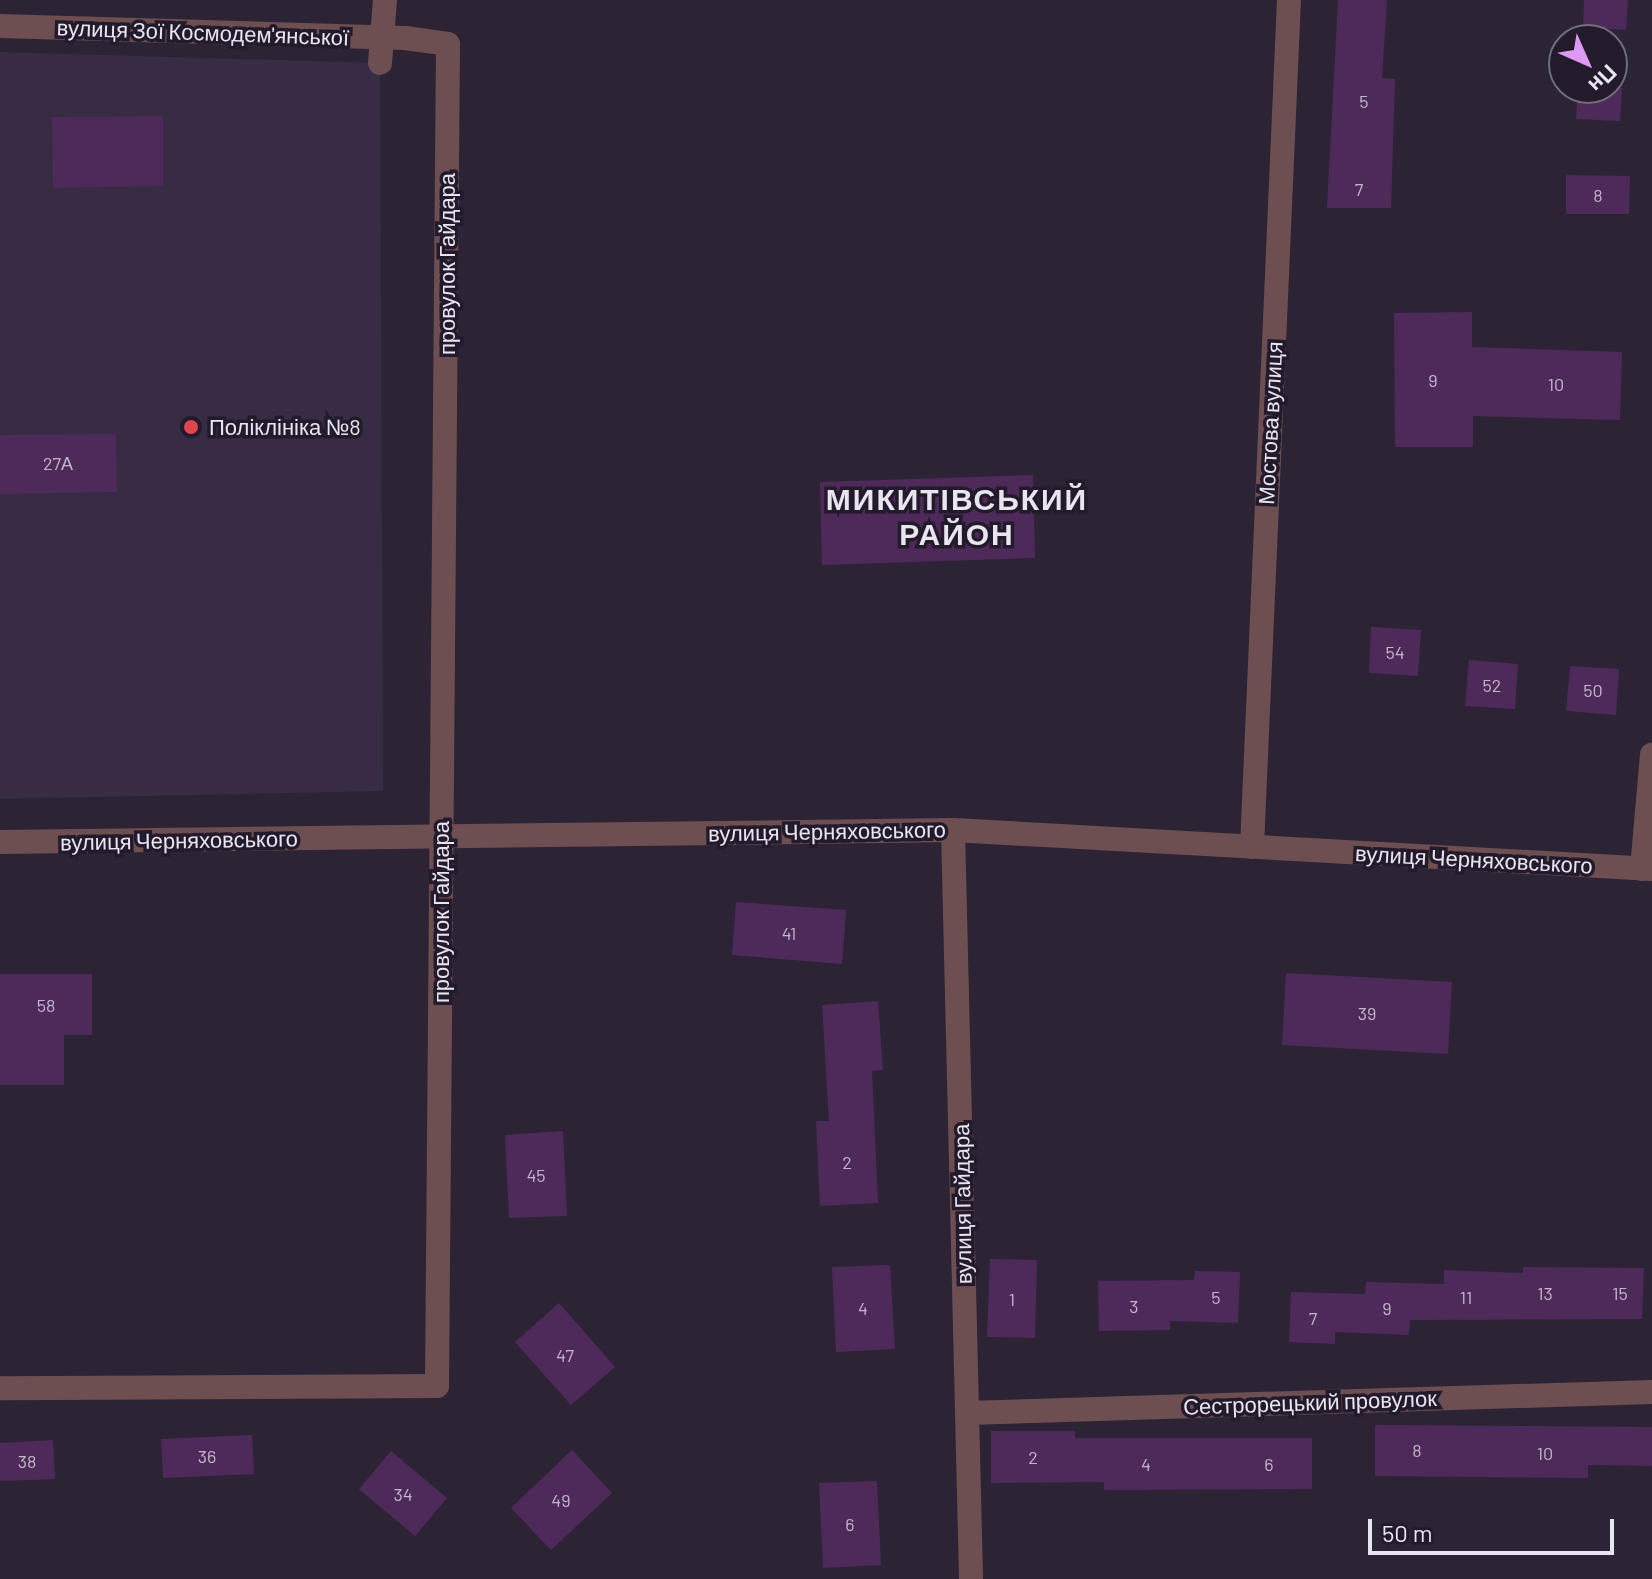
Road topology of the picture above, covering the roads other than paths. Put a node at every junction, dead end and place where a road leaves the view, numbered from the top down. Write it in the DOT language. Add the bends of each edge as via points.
graph roads {
  1 [pos="385,0"];
  2 [pos="1289,0"];
  3 [pos="0,26"];
  4 [pos="393,38"];
  5 [pos="380,63"];
  6 [pos="1652,754"];
  7 [pos="953,830"];
  8 [pos="442,836"];
  9 [pos="0,842"];
  10 [pos="1252,847"];
  11 [pos="1647,869"];
  12 [pos="0,1388"];
  13 [pos="1652,1392"];
  14 [pos="967,1413"];
  15 [pos="971,1579"];
  1 -- 4 [label="street"];
  2 -- 10 [label="street, Мостова вулиця"];
  3 -- 4 [label="street, вулиця Зої Космодем'янської"];
  4 -- 5 [label="street"];
  4 -- 8 [label="street, провулок Гайдара" via="448,44"];
  6 -- 11 [label="street"];
  7 -- 8 [label="street, вулиця Черняховського"];
  7 -- 10 [label="street, вулиця Черняховського"];
  7 -- 14 [label="street, вулиця Гайдара"];
  8 -- 9 [label="street, вулиця Черняховського"];
  8 -- 12 [label="street, провулок Гайдара" via="437,1386"];
  10 -- 11 [label="street, вулиця Черняховського"];
  13 -- 14 [label="street, Сестрорецький провулок"];
  14 -- 15 [label="street, вулиця Гайдара"];
}
